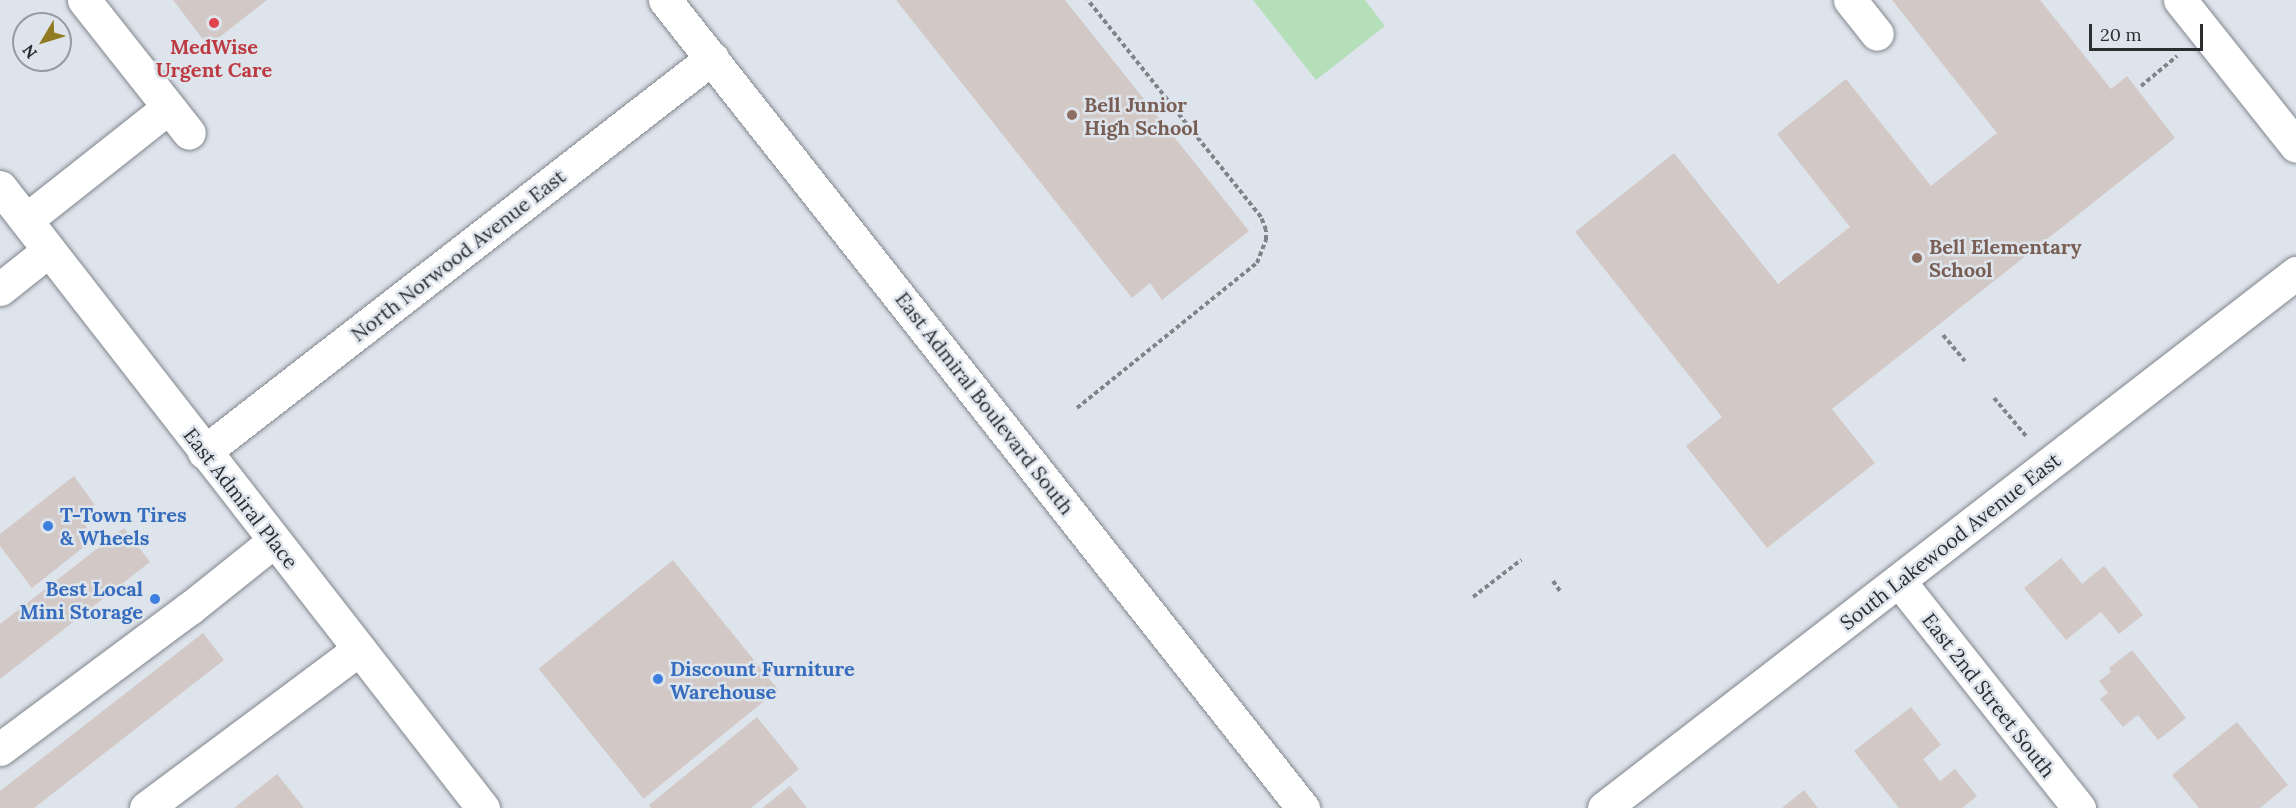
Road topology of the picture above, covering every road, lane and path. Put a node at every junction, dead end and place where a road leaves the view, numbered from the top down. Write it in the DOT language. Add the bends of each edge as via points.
graph roads {
  1 [pos="84,0"];
  2 [pos="665,0"];
  3 [pos="1088,0"];
  4 [pos="1850,0"];
  5 [pos="2180,0"];
  6 [pos="2206,33"];
  7 [pos="1877,34"];
  8 [pos="712,58"];
  9 [pos="2140,86"];
  10 [pos="168,108"];
  11 [pos="189,133"];
  12 [pos="2296,146"];
  13 [pos="0,186"];
  14 [pos="26,220"];
  15 [pos="48,251"];
  16 [pos="2296,273"];
  17 [pos="0,289"];
  18 [pos="1943,334"];
  19 [pos="1965,361"];
  20 [pos="1994,398"];
  21 [pos="1077,408"];
  22 [pos="204,452"];
  23 [pos="2050,465"];
  24 [pos="274,541"];
  25 [pos="1521,560"];
  26 [pos="1553,581"];
  27 [pos="1899,581"];
  28 [pos="1560,591"];
  29 [pos="1473,597"];
  30 [pos="359,649"];
  31 [pos="0,749"];
  32 [pos="146,808"];
  33 [pos="483,808"];
  34 [pos="1304,808"];
  35 [pos="1604,808"];
  36 [pos="2079,808"];
  1 -- 10 [label="street"];
  2 -- 8 [label="street, East Admiral Boulevard South"];
  3 -- 21 [label="path" via="1261,217 1266,240 1257,263"];
  4 -- 7 [label="street"];
  5 -- 6 [label="street"];
  6 -- 9 [label="path"];
  6 -- 12 [label="street"];
  8 -- 22 [label="street, North Norwood Avenue East"];
  8 -- 34 [label="street, East Admiral Boulevard South"];
  10 -- 11 [label="street"];
  10 -- 14 [label="street"];
  13 -- 14 [label="street, East Admiral Place"];
  14 -- 15 [label="street, East Admiral Place"];
  15 -- 17 [label="street"];
  15 -- 22 [label="street, East Admiral Place"];
  16 -- 23 [label="street, South Lakewood Avenue East"];
  18 -- 19 [label="path"];
  20 -- 23 [label="path"];
  22 -- 24 [label="street, East Admiral Place"];
  23 -- 27 [label="street, South Lakewood Avenue East"];
  24 -- 30 [label="street, East Admiral Place"];
  24 -- 31 [label="street"];
  25 -- 29 [label="path"];
  26 -- 28 [label="path"];
  27 -- 35 [label="street, South Lakewood Avenue East"];
  27 -- 36 [label="street, East 2nd Street South"];
  30 -- 32 [label="street"];
  30 -- 33 [label="street, East Admiral Place"];
}
